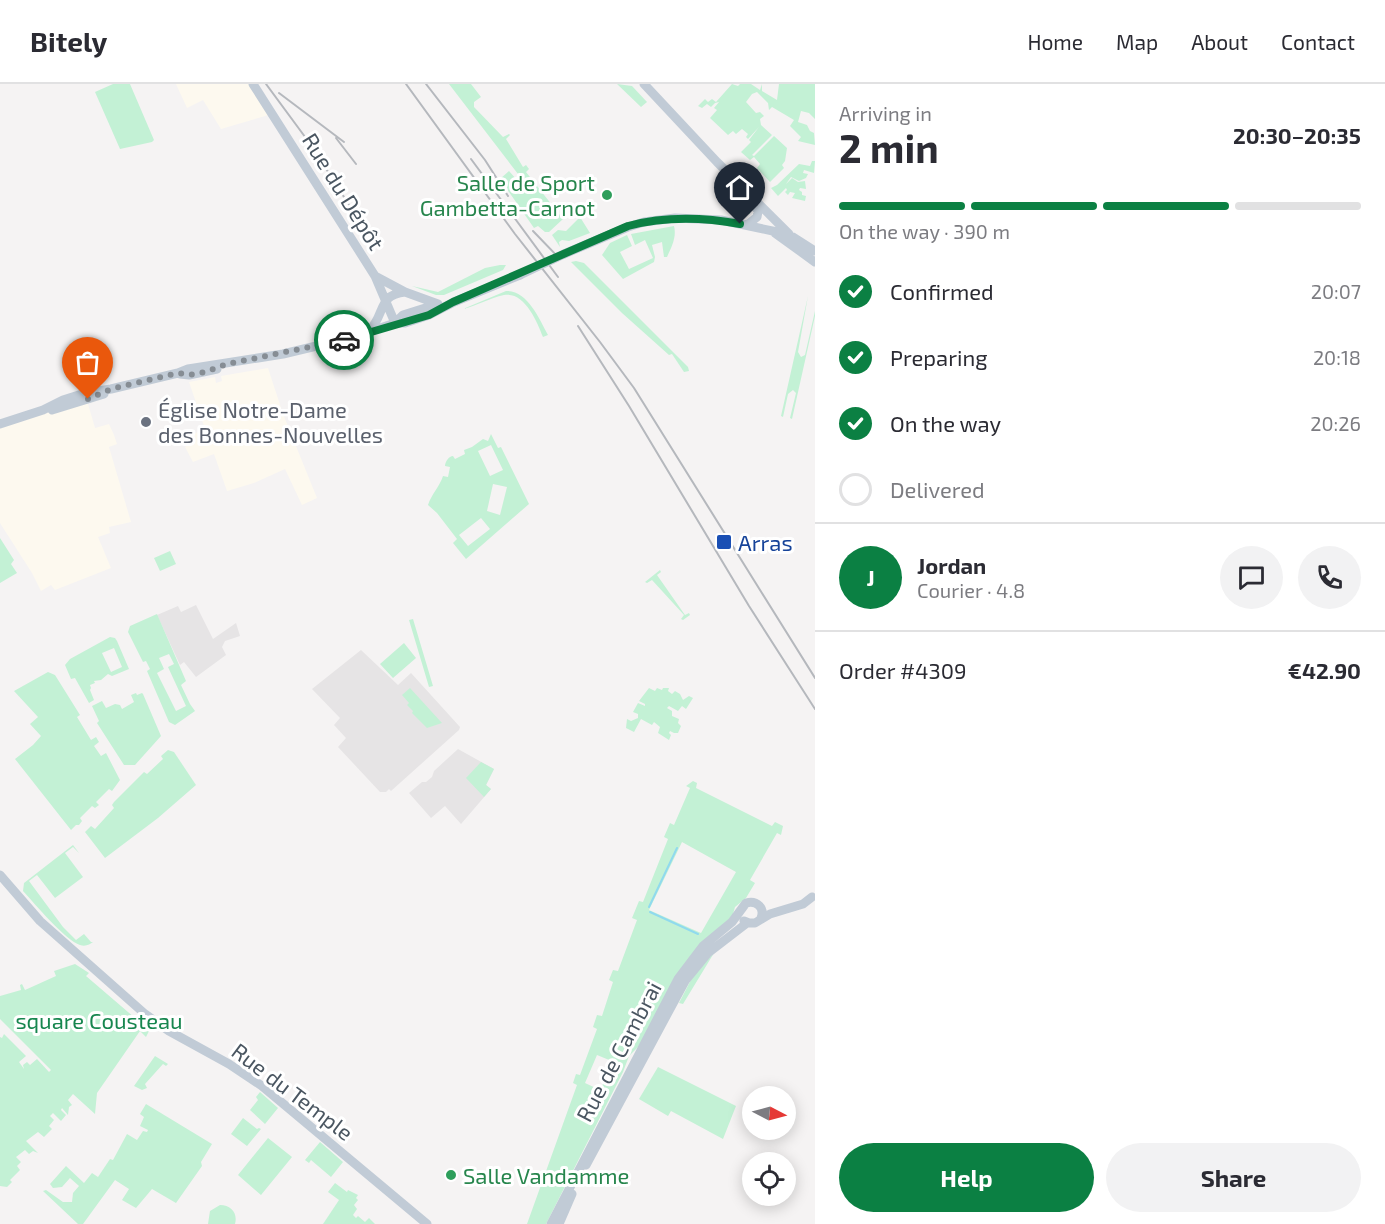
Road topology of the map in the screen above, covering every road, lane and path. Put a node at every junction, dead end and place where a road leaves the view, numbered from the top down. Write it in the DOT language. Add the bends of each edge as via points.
graph roads {
  1 [pos="253,84"];
  2 [pos="644,84"];
  3 [pos="749,195"];
  4 [pos="747,225"];
  5 [pos="774,232"];
  6 [pos="794,237"];
  7 [pos="808,247"];
  8 [pos="815,251"];
  9 [pos="814,266"];
  10 [pos="375,276"];
  11 [pos="405,292"];
  12 [pos="386,299"];
  13 [pos="453,302"];
  14 [pos="438,304"];
  15 [pos="395,323"];
  16 [pos="366,333"];
  17 [pos="0,424"];
  18 [pos="0,875"];
  19 [pos="813,897"];
  20 [pos="760,906"];
  21 [pos="740,912"];
  22 [pos="761,918"];
  23 [pos="747,923"];
  24 [pos="427,1224"];
  25 [pos="550,1224"];
  26 [pos="559,1224"];
  1 -- 10 [label="main road, Rue du Dépôt"];
  2 -- 3 [label="main road"];
  3 -- 4 [label="main road" via="758,214"];
  3 -- 6 [label="main road"];
  4 -- 5 [label="main road"];
  4 -- 13 [label="main road, bridge" via="694,218 628,226"];
  5 -- 6 [label="main road"];
  5 -- 7 [label="main road"];
  6 -- 7 [label="main road"];
  7 -- 8 [label="main road"];
  7 -- 9 [label="main road"];
  10 -- 11 [label="main road"];
  10 -- 12 [label="main road, Rue du Dépôt"];
  11 -- 12 [label="main road"];
  11 -- 14 [label="main road"];
  12 -- 15 [label="main road, Rue du Dépôt"];
  12 -- 16 [label="main road" via="375,325"];
  13 -- 14 [label="main road"];
  13 -- 15 [label="main road" via="429,315"];
  14 -- 15 [label="main road" via="403,315"];
  15 -- 16 [label="main road"];
  16 -- 17 [label="main road" via="283,354 188,369 90,392"];
  18 -- 24 [label="main road, Rue du Temple" via="40,921 145,1014 262,1086"];
  19 -- 20 [label="main road" via="773,907"];
  19 -- 22 [label="main road"];
  20 -- 21 [label="main road" via="750,902"];
  20 -- 22 [label="main road"];
  21 -- 23 [label="main road"];
  21 -- 25 [label="main road, Rue de Cambrai" via="703,946 678,979"];
  22 -- 23 [label="main road"];
  23 -- 26 [label="main road, Rue de Cambrai" via="704,957 686,981 579,1179"];
}
